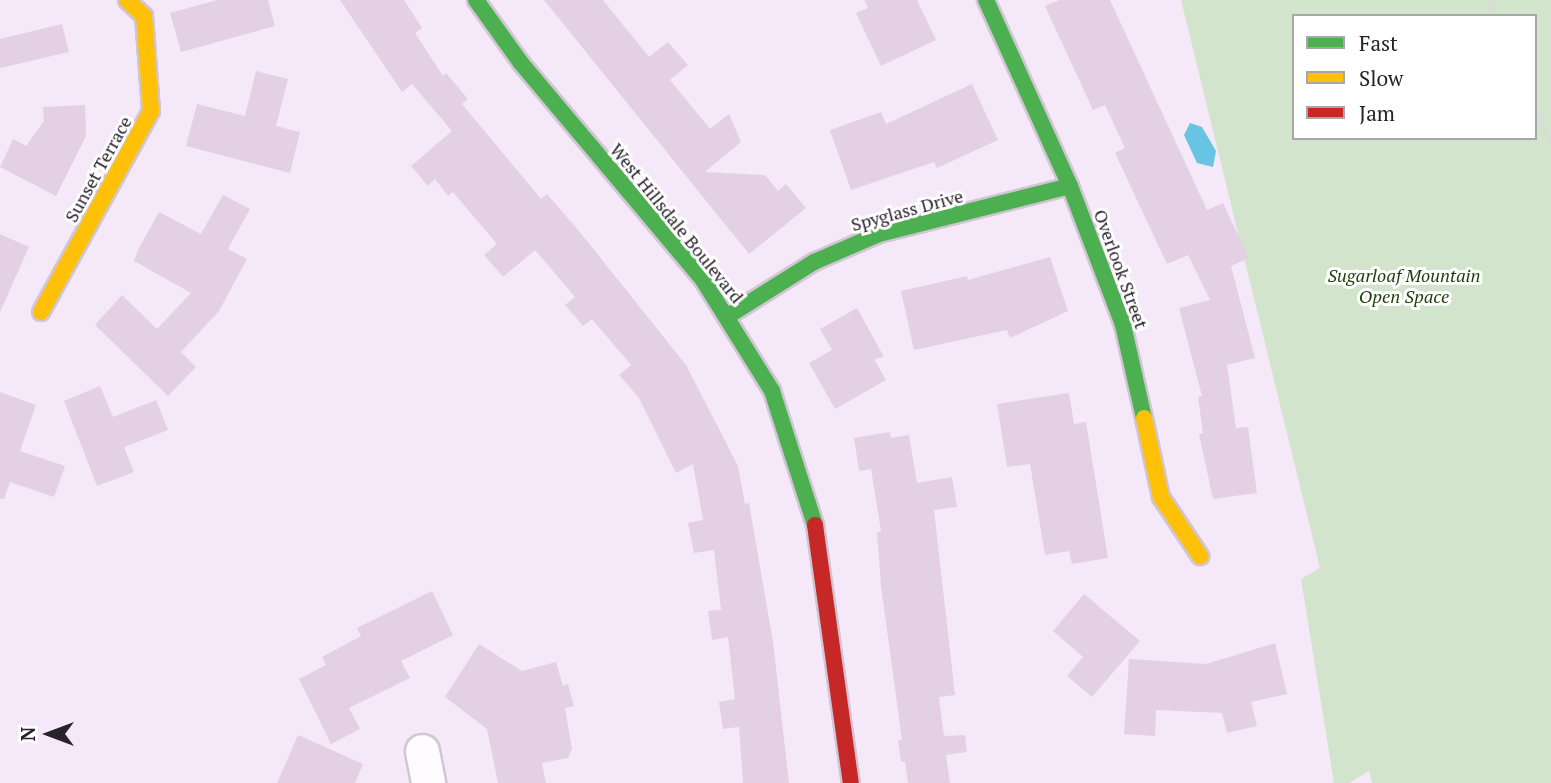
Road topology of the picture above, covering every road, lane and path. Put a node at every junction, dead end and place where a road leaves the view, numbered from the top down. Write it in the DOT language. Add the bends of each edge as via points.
graph roads {
  1 [pos="127,0"];
  2 [pos="476,0"];
  3 [pos="986,0"];
  4 [pos="1537,116"];
  5 [pos="1551,142"];
  6 [pos="1070,186"];
  7 [pos="41,312"];
  8 [pos="728,316"];
  9 [pos="1199,556"];
  10 [pos="422,751"];
  11 [pos="428,783"];
  12 [pos="851,783"];
  1 -- 7 [label="street, Sunset Terrace" via="144,16 151,111"];
  2 -- 8 [label="street, West Hillsdale Boulevard" via="521,63"];
  3 -- 6 [label="street, Overlook Street"];
  4 -- 5 [label="path"];
  6 -- 8 [label="street, Spyglass Drive" via="879,234 814,262"];
  6 -- 9 [label="street, Overlook Street" via="1123,325 1161,497"];
  8 -- 12 [label="street, West Hillsdale Boulevard" via="772,391 813,510"];
  10 -- 11 [label="street"];
}
